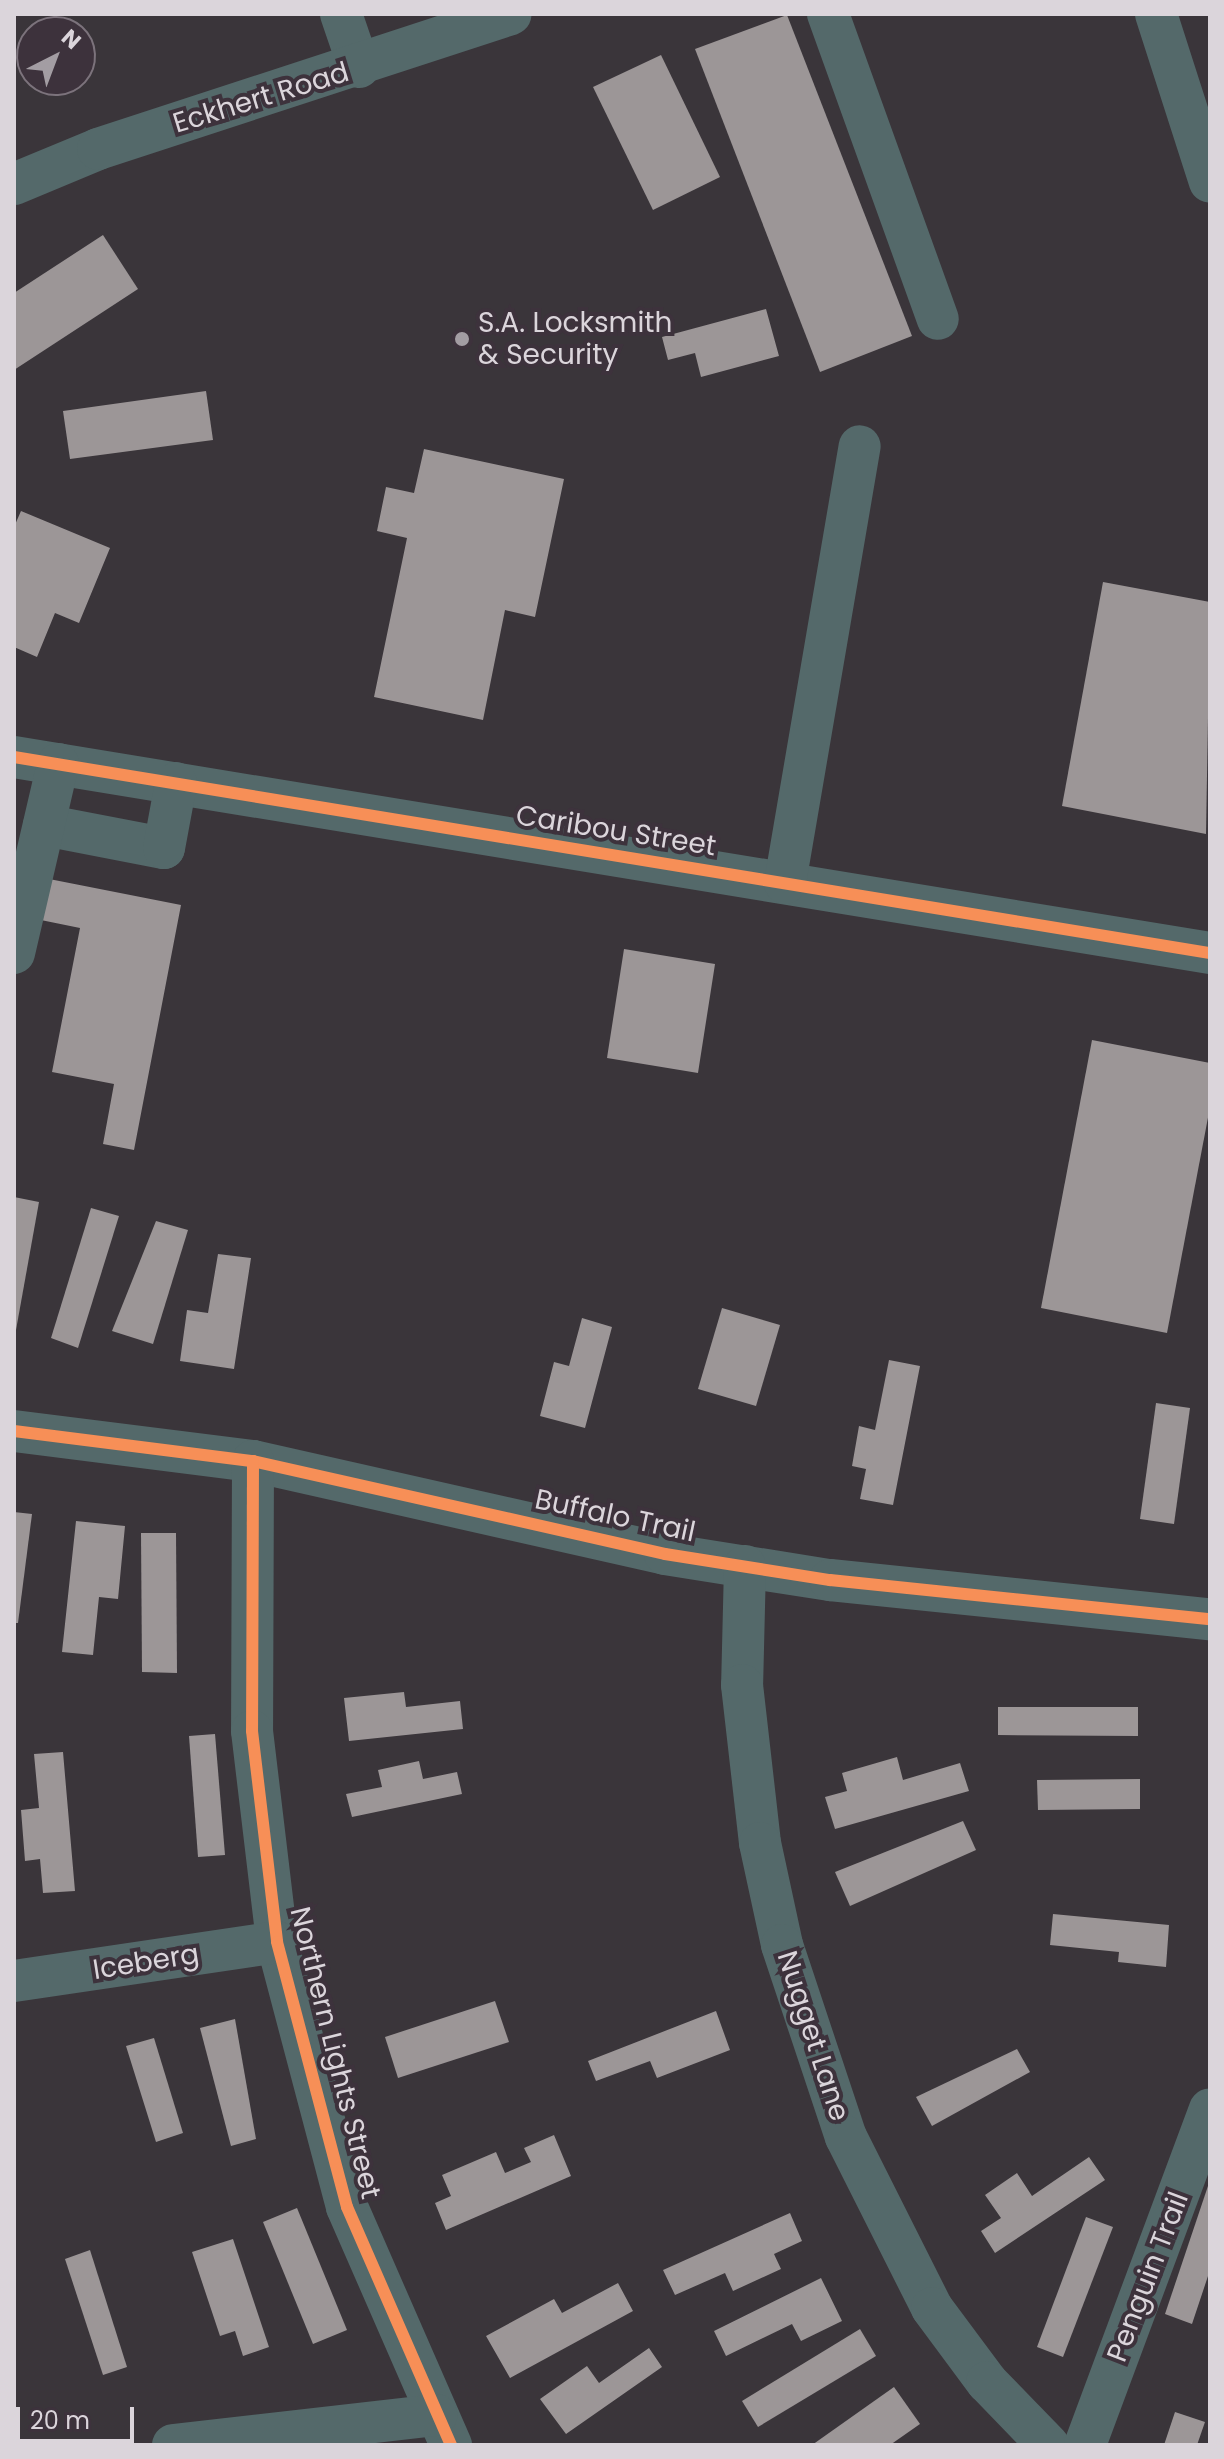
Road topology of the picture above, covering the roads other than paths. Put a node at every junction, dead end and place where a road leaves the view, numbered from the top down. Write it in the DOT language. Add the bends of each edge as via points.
graph roads {
  1 [pos="341,14"];
  2 [pos="510,14"];
  3 [pos="828,14"];
  4 [pos="1156,14"];
  5 [pos="359,67"];
  6 [pos="1198,121"];
  7 [pos="1210,182"];
  8 [pos="14,184"];
  9 [pos="938,319"];
  10 [pos="860,446"];
  11 [pos="14,757"];
  12 [pos="58,764"];
  13 [pos="176,783"];
  14 [pos="44,825"];
  15 [pos="785,883"];
  16 [pos="14,953"];
  17 [pos="1210,953"];
  18 [pos="14,1431"];
  19 [pos="253,1461"];
  20 [pos="745,1566"];
  21 [pos="1210,1619"];
  22 [pos="277,1942"];
  23 [pos="14,1981"];
  24 [pos="1209,2115"];
  25 [pos="444,2430"];
  26 [pos="173,2445"];
  27 [pos="1048,2445"];
  28 [pos="1085,2445"];
  1 -- 5 [label="street"];
  2 -- 5 [label="street, Eckhert Road"];
  3 -- 9 [label="street"];
  4 -- 6 [label="street"];
  5 -- 8 [label="street, Eckhert Road" via="98,149"];
  6 -- 7 [label="street"];
  10 -- 15 [label="street"];
  11 -- 12 [label="street, Caribou Street"];
  12 -- 13 [label="street, Caribou Street"];
  12 -- 14 [label="street"];
  13 -- 14 [label="street" via="164,848"];
  13 -- 15 [label="street, Caribou Street"];
  14 -- 16 [label="street"];
  15 -- 17 [label="street, Caribou Street"];
  18 -- 19 [label="street, Buffalo Trail"];
  19 -- 20 [label="street, Buffalo Trail"];
  19 -- 22 [label="street, Northern Lights Street" via="252,1731"];
  20 -- 21 [label="street, Buffalo Trail"];
  20 -- 27 [label="street, Nugget Lane" via="742,1685 760,1843 782,1945 846,2137 932,2308 987,2382"];
  22 -- 23 [label="street, Iceberg"];
  22 -- 25 [label="street, Northern Lights Street" via="347,2207"];
  24 -- 28 [label="street, Penguin Trail"];
  25 -- 26 [label="street"];
}
